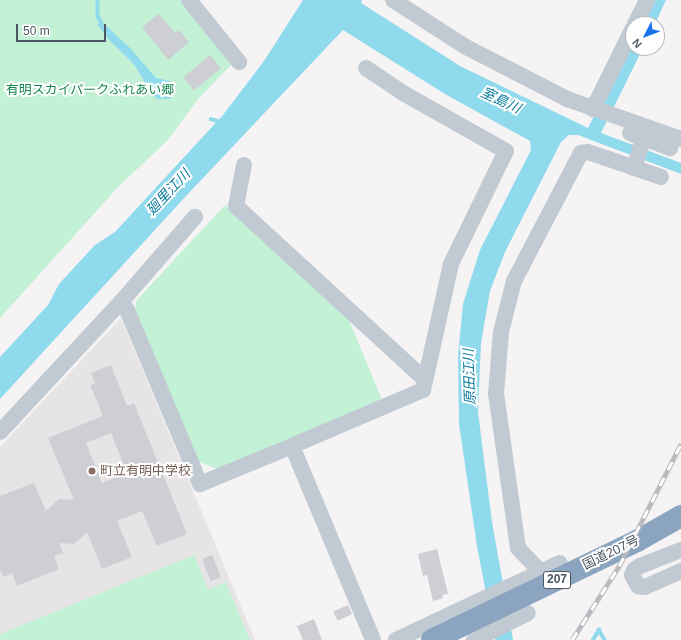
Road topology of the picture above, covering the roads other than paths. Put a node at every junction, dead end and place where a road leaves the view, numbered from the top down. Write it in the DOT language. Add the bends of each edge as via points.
graph roads {
  1 [pos="189,0"];
  2 [pos="393,0"];
  3 [pos="647,0"];
  4 [pos="639,16"];
  5 [pos="625,45"];
  6 [pos="239,62"];
  7 [pos="366,68"];
  8 [pos="592,113"];
  9 [pos="610,120"];
  10 [pos="644,138"];
  11 [pos="676,143"];
  12 [pos="244,165"];
  13 [pos="634,168"];
  14 [pos="661,177"];
  15 [pos="195,217"];
  16 [pos="121,302"];
  17 [pos="425,380"];
  18 [pos="0,432"];
  19 [pos="292,446"];
  20 [pos="681,516"];
  21 [pos="681,550"];
  22 [pos="560,563"];
  23 [pos="681,571"];
  24 [pos="541,572"];
  25 [pos="528,613"];
  26 [pos="373,640"];
  27 [pos="396,640"];
  28 [pos="432,640"];
  29 [pos="475,640"];
  1 -- 6 [label="street"];
  2 -- 8 [label="street" via="466,47"];
  3 -- 4 [label="street"];
  5 -- 8 [label="street"];
  7 -- 17 [label="street" via="403,93 506,150 451,264"];
  8 -- 9 [label="street"];
  9 -- 10 [label="street"];
  9 -- 11 [label="street"];
  10 -- 11 [label="street"];
  10 -- 13 [label="street"];
  12 -- 17 [label="street" via="236,206"];
  13 -- 14 [label="street"];
  13 -- 24 [label="street" via="588,152 581,153 514,281 501,332 496,394 518,548"];
  15 -- 16 [label="street"];
  16 -- 18 [label="street"];
  16 -- 19 [label="street" via="200,484"];
  17 -- 19 [label="street" via="423,390 415,395"];
  19 -- 26 [label="street"];
  20 -- 28 [label="highway, 国道207号 / 207" via="637,541"];
  21 -- 23 [label="street" via="640,566 634,570 632,576 638,586 645,587"];
  22 -- 24 [label="street"];
  24 -- 27 [label="street"];
  25 -- 29 [label="street"];
}
